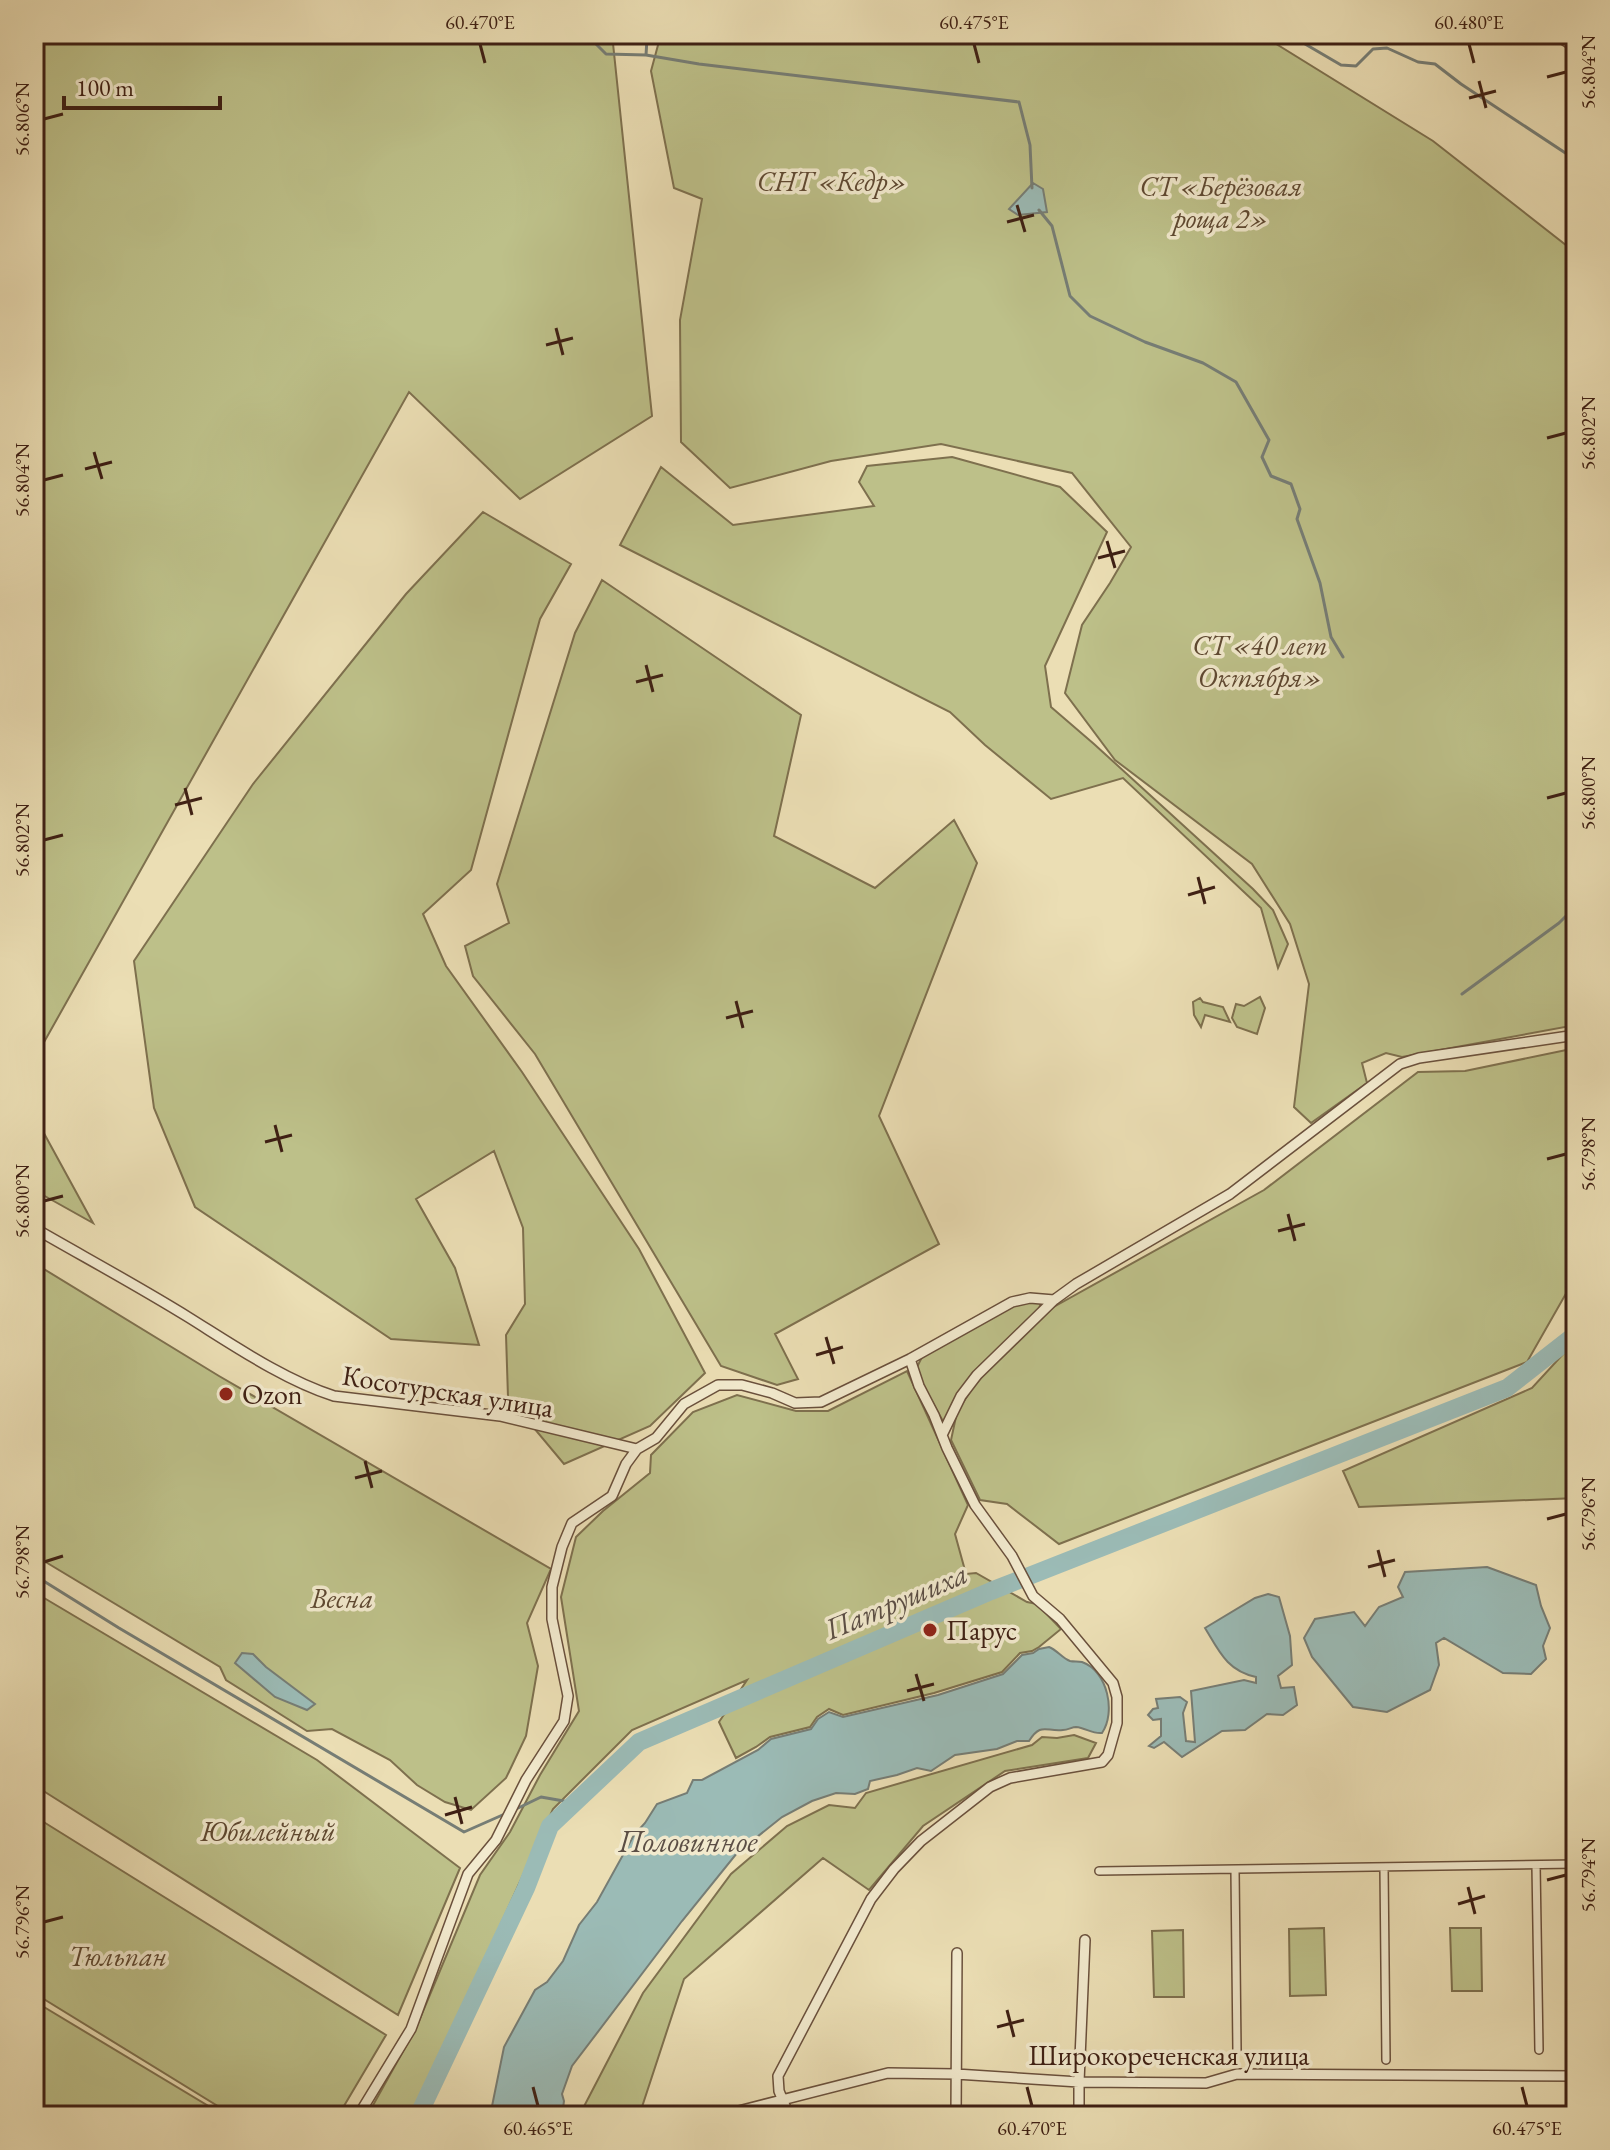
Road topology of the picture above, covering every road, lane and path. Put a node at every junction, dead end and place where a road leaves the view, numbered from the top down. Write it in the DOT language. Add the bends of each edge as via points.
graph roads {
  1 [pos="1555,34"];
  2 [pos="1576,48"];
  3 [pos="1576,1035"];
  4 [pos="34,1228"];
  5 [pos="1054,1300"];
  6 [pos="910,1359"];
  7 [pos="942,1435"];
  8 [pos="637,1449"];
  9 [pos="1576,1864"];
  10 [pos="1536,1865"];
  11 [pos="1384,1867"];
  12 [pos="1235,1870"];
  13 [pos="1099,1871"];
  14 [pos="1085,1940"];
  15 [pos="957,1953"];
  16 [pos="1539,2050"];
  17 [pos="1237,2051"];
  18 [pos="1386,2060"];
  19 [pos="956,2074"];
  20 [pos="1576,2076"];
  21 [pos="1079,2082"];
  22 [pos="782,2099"];
  23 [pos="358,2116"];
  24 [pos="719,2116"];
  25 [pos="789,2116"];
  26 [pos="956,2116"];
  27 [pos="1079,2116"];
  1 -- 2 [label="street"];
  3 -- 5 [label="street" via="1400,1064 1230,1194"];
  4 -- 8 [label="street, Косотурская улица" via="314,1390 500,1416"];
  5 -- 6 [label="street" via="1012,1302"];
  5 -- 7 [label="street" via="977,1375"];
  6 -- 7 [label="street"];
  6 -- 8 [label="street" via="821,1402 795,1403 742,1385 718,1385 684,1404 656,1438"];
  7 -- 22 [label="street" via="975,1505 1033,1596 1060,1619 1113,1683 1117,1723 1102,1762 1010,1778 990,1787 894,1869 871,1899 778,2076"];
  8 -- 23 [label="street" via="612,1496 572,1523 562,1547 552,1587 552,1619 568,1696 564,1721 496,1840 468,1874 411,2029"];
  9 -- 10 [label="street"];
  10 -- 11 [label="street"];
  10 -- 16 [label="street"];
  11 -- 12 [label="street"];
  11 -- 18 [label="street"];
  12 -- 13 [label="street"];
  12 -- 17 [label="street"];
  14 -- 21 [label="street"];
  15 -- 19 [label="street"];
  19 -- 21 [label="street, Широкореченская улица"];
  19 -- 22 [label="street, Широкореченская улица" via="888,2073"];
  19 -- 26 [label="street"];
  20 -- 21 [label="street, Широкореченская улица" via="1237,2074 1206,2083"];
  21 -- 27 [label="street"];
  22 -- 24 [label="street, Широкореченская улица"];
  22 -- 25 [label="street"];
}
